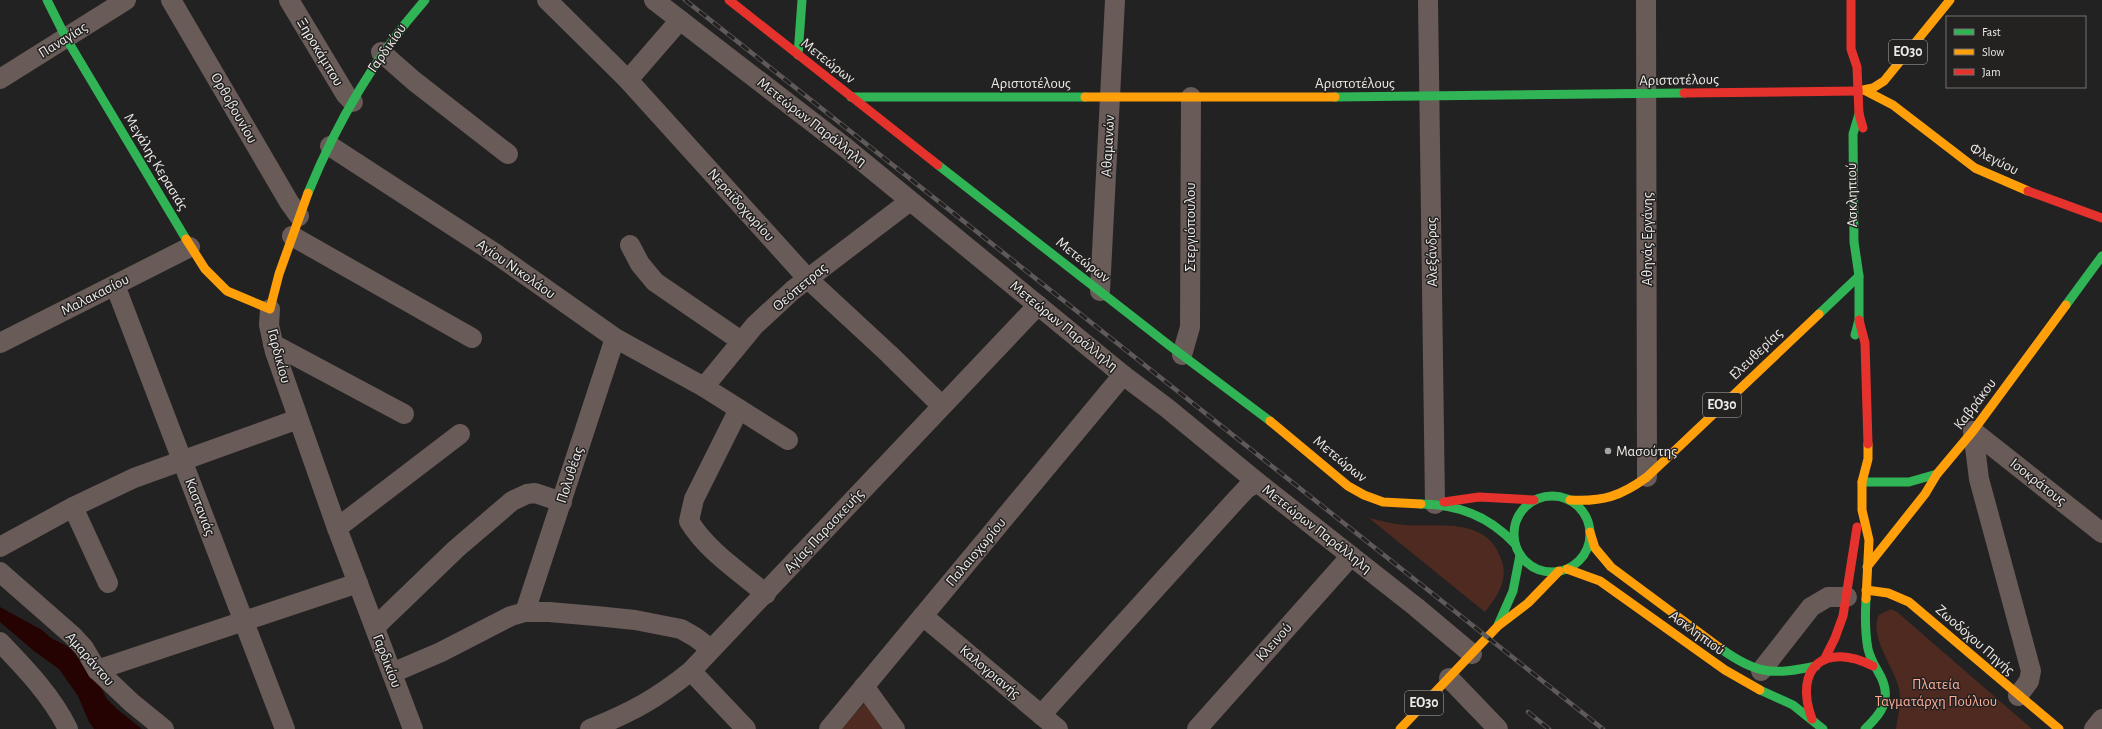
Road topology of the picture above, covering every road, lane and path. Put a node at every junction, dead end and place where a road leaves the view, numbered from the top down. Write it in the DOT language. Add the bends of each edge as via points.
graph roads {
  1 [pos="46,0"];
  2 [pos="126,0"];
  3 [pos="171,0"];
  4 [pos="289,0"];
  5 [pos="425,0"];
  6 [pos="547,0"];
  7 [pos="654,0"];
  8 [pos="729,0"];
  9 [pos="802,0"];
  10 [pos="1115,0"];
  11 [pos="1428,0"];
  12 [pos="1646,0"];
  13 [pos="1851,0"];
  14 [pos="1950,0"];
  15 [pos="680,20"];
  16 [pos="66,38"];
  17 [pos="1864,51"];
  18 [pos="381,52"];
  19 [pos="798,55"];
  20 [pos="1857,67"];
  21 [pos="0,79"];
  22 [pos="628,80"];
  23 [pos="1862,91"];
  24 [pos="1647,95"];
  25 [pos="851,97"];
  26 [pos="1110,97"];
  27 [pos="1191,97"];
  28 [pos="1429,97"];
  29 [pos="353,102"];
  30 [pos="1859,114"];
  31 [pos="1864,141"];
  32 [pos="330,146"];
  33 [pos="508,154"];
  34 [pos="910,201"];
  35 [pos="299,216"];
  36 [pos="2102,218"];
  37 [pos="292,236"];
  38 [pos="630,245"];
  39 [pos="190,247"];
  40 [pos="1865,249"];
  41 [pos="2099,266"];
  42 [pos="1859,276"];
  43 [pos="808,279"];
  44 [pos="115,285"];
  45 [pos="1100,291"];
  46 [pos="1038,305"];
  47 [pos="270,309"];
  48 [pos="1859,320"];
  49 [pos="472,338"];
  50 [pos="615,338"];
  51 [pos="741,342"];
  52 [pos="0,343"];
  53 [pos="273,344"];
  54 [pos="1852,347"];
  55 [pos="1182,355"];
  56 [pos="1123,375"];
  57 [pos="704,387"];
  58 [pos="941,405"];
  59 [pos="739,409"];
  60 [pos="404,414"];
  61 [pos="298,418"];
  62 [pos="1973,431"];
  63 [pos="460,434"];
  64 [pos="788,440"];
  65 [pos="182,460"];
  66 [pos="1857,465"];
  67 [pos="1936,474"];
  68 [pos="1647,477"];
  69 [pos="1257,482"];
  70 [pos="1862,482"];
  71 [pos="1534,500"];
  72 [pos="1570,500"];
  73 [pos="562,502"];
  74 [pos="1435,504"];
  75 [pos="72,507"];
  76 [pos="1862,510"];
  77 [pos="337,528"];
  78 [pos="1590,532"];
  79 [pos="2102,533"];
  80 [pos="1515,544"];
  81 [pos="0,547"];
  82 [pos="1520,555"];
  83 [pos="1352,556"];
  84 [pos="1867,567"];
  85 [pos="1563,570"];
  86 [pos="0,572"];
  87 [pos="108,583"];
  88 [pos="358,583"];
  89 [pos="1866,590"];
  90 [pos="766,594"];
  91 [pos="1847,597"];
  92 [pos="525,612"];
  93 [pos="923,616"];
  94 [pos="244,620"];
  95 [pos="1498,626"];
  96 [pos="375,627"];
  97 [pos="0,642"];
  98 [pos="711,649"];
  99 [pos="1472,654"];
  100 [pos="1824,660"];
  101 [pos="1816,666"];
  102 [pos="1873,666"];
  103 [pos="97,670"];
  104 [pos="691,671"];
  105 [pos="1761,671"];
  106 [pos="392,673"];
  107 [pos="1449,678"];
  108 [pos="864,686"];
  109 [pos="2018,696"];
  110 [pos="1041,715"];
  111 [pos="1879,716"];
  112 [pos="1812,719"];
  113 [pos="2102,719"];
  114 [pos="68,729"];
  115 [pos="164,729"];
  116 [pos="285,729"];
  117 [pos="413,729"];
  118 [pos="590,729"];
  119 [pos="746,729"];
  120 [pos="829,729"];
  121 [pos="896,729"];
  122 [pos="1058,729"];
  123 [pos="1197,729"];
  124 [pos="1400,729"];
  125 [pos="1498,729"];
  126 [pos="1823,729"];
  127 [pos="1865,729"];
  128 [pos="1879,729"];
  129 [pos="2059,729"];
  130 [pos="2094,729"];
  1 -- 16 [label="main road, Μεγάλης Κερασιάς"];
  2 -- 16 [label="street, Παναγίας"];
  3 -- 35 [label="street, Ορθοβουνίου"];
  4 -- 29 [label="street, Ξηροκάμπου" via="346,95"];
  5 -- 18 [label="main road, Γαρδικίου"];
  6 -- 22 [label="street, Νεραϊδοχωρίου"];
  7 -- 15 [label="street, Μετεώρων Παράλληλη"];
  8 -- 19 [label="main road, Μετεώρων"];
  9 -- 19 [label="main road"];
  10 -- 26 [label="street, Αθαμανών"];
  11 -- 28 [label="street, Αλεξάνδρας"];
  12 -- 24 [label="street, Αθηνάς Εργάνης"];
  13 -- 20 [label="main road, Ασκληπιού / ΕΟ30" via="1850,49"];
  14 -- 23 [label="main road, ΕΟ30" via="1887,78 1878,86"];
  15 -- 22 [label="street"];
  15 -- 34 [label="street, Μετεώρων Παράλληλη" via="846,148"];
  16 -- 21 [label="street, Παναγίας"];
  16 -- 39 [label="main road, Μεγάλης Κερασιάς"];
  17 -- 20 [label="main road, Ασκληπιού / ΕΟ30"];
  18 -- 29 [label="main road, Γαρδικίου"];
  18 -- 33 [label="street"];
  19 -- 25 [label="main road, Μετεώρων"];
  20 -- 23 [label="main road, Ασκληπιού / ΕΟ30"];
  22 -- 43 [label="street, Νεραϊδοχωρίου"];
  23 -- 24 [label="main road, Αριστοτέλους"];
  23 -- 30 [label="main road, Ασκληπιού / ΕΟ30"];
  23 -- 36 [label="main road, Φλεγύου" via="1893,105 1976,168 2008,183"];
  24 -- 28 [label="main road, Αριστοτέλους"];
  24 -- 68 [label="street, Αθηνάς Εργάνης"];
  25 -- 26 [label="main road, Αριστοτέλους"];
  25 -- 45 [label="main road, Μετεώρων"];
  26 -- 27 [label="main road, Αριστοτέλους"];
  26 -- 45 [label="street, Αθαμανών"];
  27 -- 28 [label="main road, Αριστοτέλους"];
  27 -- 55 [label="street, Στεργιόπουλου" via="1190,327"];
  28 -- 74 [label="street, Αλεξάνδρας"];
  29 -- 32 [label="main road, Γαρδικίου"];
  30 -- 31 [label="main road, Ασκληπιού / ΕΟ30"];
  30 -- 42 [label="main road, Ασκληπιού / ΕΟ30" via="1853,134 1854,242"];
  32 -- 35 [label="main road, Γαρδικίου"];
  32 -- 50 [label="street, Αγίου Νικολάου" via="496,254"];
  34 -- 43 [label="street, Θεόπετρας"];
  34 -- 46 [label="street, Μετεώρων Παράλληλη"];
  35 -- 37 [label="main road, Γαρδικίου"];
  37 -- 47 [label="main road, Γαρδικίου"];
  37 -- 49 [label="street"];
  38 -- 51 [label="street" via="640,264 656,282"];
  39 -- 44 [label="street, Μαλακασίου"];
  39 -- 47 [label="main road, Μεγάλης Κερασιάς" via="210,275 227,291"];
  40 -- 42 [label="main road, Ασκληπιού / ΕΟ30"];
  41 -- 62 [label="main road, Καβράκου"];
  42 -- 48 [label="main road, Ασκληπιού / ΕΟ30"];
  42 -- 68 [label="main road, Ελευθερίας / ΕΟ30"];
  43 -- 51 [label="street, Θεόπετρας" via="756,325"];
  43 -- 58 [label="street, Νεραϊδοχωρίου"];
  44 -- 52 [label="street, Μαλακασίου"];
  44 -- 65 [label="street, Καστανιάς"];
  45 -- 55 [label="main road, Μετεώρων"];
  46 -- 56 [label="street, Μετεώρων Παράλληλη"];
  46 -- 58 [label="street, Αγίας Παρασκευής"];
  47 -- 53 [label="street, Γαρδικίου" via="269,325"];
  48 -- 54 [label="main road, Ασκληπιού / ΕΟ30"];
  48 -- 70 [label="main road, Ασκληπιού / ΕΟ30" via="1865,343 1868,459"];
  50 -- 57 [label="street, Αγίου Νικολάου"];
  50 -- 73 [label="street, Πολυθέας"];
  51 -- 57 [label="street, Θεόπετρας"];
  53 -- 60 [label="street"];
  53 -- 61 [label="street, Γαρδικίου"];
  55 -- 74 [label="main road, Μετεώρων" via="1307,450 1352,489 1376,501 1392,504"];
  56 -- 69 [label="street, Μετεώρων Παράλληλη"];
  56 -- 93 [label="street, Παλαιοχωρίου"];
  57 -- 59 [label="street, Αγίου Νικολάου"];
  58 -- 90 [label="street, Αγίας Παρασκευής"];
  59 -- 64 [label="street, Αγίου Νικολάου"];
  59 -- 90 [label="street" via="694,499 689,521 713,549"];
  61 -- 65 [label="street"];
  61 -- 77 [label="street, Γαρδικίου"];
  62 -- 67 [label="main road, Καβράκου"];
  62 -- 79 [label="street, Ισοκράτους"];
  62 -- 109 [label="street" via="1979,479 2031,670 2029,681"];
  63 -- 77 [label="street"];
  65 -- 75 [label="street" via="134,478"];
  65 -- 94 [label="street, Καστανιάς"];
  66 -- 70 [label="main road, Ασκληπιού / ΕΟ30"];
  67 -- 70 [label="main road" via="1909,482"];
  67 -- 84 [label="main road, Καβράκου" via="1925,494"];
  68 -- 72 [label="main road, Ελευθερίας / ΕΟ30" via="1621,495 1605,500"];
  69 -- 83 [label="street, Μετεώρων Παράλληλη"];
  69 -- 110 [label="street" via="1237,498"];
  70 -- 76 [label="main road, Ασκληπιού / ΕΟ30"];
  71 -- 72 [label="main road, Ελευθερίας / ΕΟ30" via="1552,496"];
  71 -- 74 [label="main road, Μετεώρων" via="1479,497"];
  71 -- 80 [label="main road, ΕΟ30" via="1516,519 1513,531"];
  72 -- 78 [label="main road, ΕΟ30" via="1584,514"];
  73 -- 92 [label="street, Πολυθέας"];
  73 -- 96 [label="street" via="535,493 512,501 456,549"];
  74 -- 80 [label="main road, Μετεώρων" via="1458,508 1492,522"];
  75 -- 81 [label="street"];
  75 -- 87 [label="street"];
  76 -- 84 [label="main road, Ασκληπιού / ΕΟ30" via="1869,540"];
  76 -- 91 [label="main road, Ασκληπιού / ΕΟ30" via="1854,537"];
  77 -- 88 [label="street, Γαρδικίου"];
  78 -- 85 [label="main road, ΕΟ30" via="1589,544 1584,554 1577,563"];
  78 -- 105 [label="main road, Ασκληπιού / ΕΟ30" via="1595,548 1611,567 1734,658"];
  80 -- 82 [label="main road, ΕΟ30"];
  82 -- 85 [label="main road, ΕΟ30" via="1527,564 1537,569 1548,572"];
  82 -- 95 [label="main road, ΕΟ30" via="1515,587"];
  83 -- 99 [label="street, Μετεώρων Παράλληλη"];
  83 -- 123 [label="street, Κλεινού"];
  84 -- 89 [label="main road, Ασκληπιού / ΕΟ30"];
  85 -- 95 [label="main road, ΕΟ30" via="1528,603"];
  85 -- 112 [label="main road, Ασκληπιού / ΕΟ30" via="1600,581 1725,670 1793,705"];
  86 -- 103 [label="street, Αμαράντου" via="73,636 84,648"];
  88 -- 94 [label="street"];
  88 -- 96 [label="street, Γαρδικίου"];
  89 -- 102 [label="main road, Ασκληπιού / ΕΟ30" via="1865,623"];
  89 -- 109 [label="main road, Ζωοδόχου Πηγής" via="1895,594 1909,602"];
  90 -- 98 [label="street, Αγίας Παρασκευής"];
  91 -- 100 [label="main road, Ασκληπιού / ΕΟ30" via="1837,638"];
  91 -- 105 [label="street" via="1828,597 1811,607"];
  92 -- 98 [label="street" via="635,620 680,629"];
  92 -- 106 [label="street" via="511,616 441,652"];
  93 -- 108 [label="street, Παλαιοχωρίου"];
  93 -- 110 [label="street, Καλογριανής"];
  94 -- 103 [label="street"];
  94 -- 116 [label="street, Καστανιάς"];
  95 -- 99 [label="main road, ΕΟ30"];
  96 -- 106 [label="street, Γαρδικίου"];
  97 -- 114 [label="street" via="41,688"];
  98 -- 104 [label="street, Αγίας Παρασκευής"];
  99 -- 107 [label="main road, ΕΟ30"];
  100 -- 101 [label="main road, Ασκληπιού / ΕΟ30"];
  100 -- 102 [label="main road, Ασκληπιού / ΕΟ30" via="1850,655"];
  101 -- 105 [label="main road, Ασκληπιού / ΕΟ30" via="1788,672"];
  101 -- 112 [label="main road, Ασκληπιού / ΕΟ30" via="1809,676 1804,692 1806,709"];
  102 -- 111 [label="main road, Ασκληπιού / ΕΟ30" via="1881,677 1885,690 1884,704"];
  103 -- 115 [label="street, Αμαράντου"];
  104 -- 118 [label="street, Αγίας Παρασκευής" via="640,708"];
  104 -- 119 [label="street"];
  106 -- 117 [label="street, Γαρδικίου"];
  107 -- 124 [label="main road, ΕΟ30"];
  107 -- 125 [label="street"];
  108 -- 120 [label="street, Παλαιοχωρίου"];
  108 -- 121 [label="street"];
  109 -- 129 [label="main road, Ζωοδόχου Πηγής"];
  110 -- 122 [label="street, Καλογριανής"];
  111 -- 127 [label="main road"];
  111 -- 128 [label="main road"];
  112 -- 126 [label="main road, Ασκληπιού / ΕΟ30"];
  113 -- 130 [label="street"];
}
